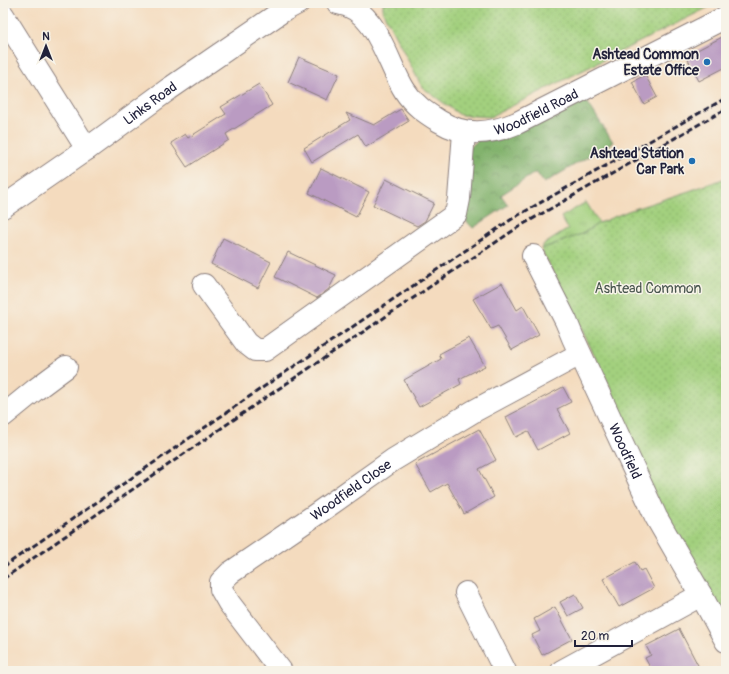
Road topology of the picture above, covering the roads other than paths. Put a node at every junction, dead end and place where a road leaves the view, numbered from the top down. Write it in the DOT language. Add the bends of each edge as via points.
graph roads {
  1 [pos="298,3"];
  2 [pos="338,3"];
  3 [pos="369,12"];
  4 [pos="3,15"];
  5 [pos="726,17"];
  6 [pos="464,132"];
  7 [pos="87,149"];
  8 [pos="3,207"];
  9 [pos="533,256"];
  10 [pos="204,286"];
  11 [pos="580,354"];
  12 [pos="66,367"];
  13 [pos="3,416"];
  14 [pos="466,593"];
  15 [pos="701,595"];
  16 [pos="726,642"];
  17 [pos="281,671"];
  18 [pos="505,671"];
  19 [pos="562,671"];
  1 -- 7 [label="street, Links Road" via="268,20 168,89"];
  2 -- 3 [label="street"];
  3 -- 6 [label="street, Woodfield Road" via="376,34 405,91 416,105 448,126"];
  4 -- 7 [label="street"];
  5 -- 6 [label="street, Woodfield Road" via="517,123 486,132"];
  6 -- 10 [label="street" via="456,214 265,350 255,350 246,343"];
  7 -- 8 [label="street, Links Road"];
  9 -- 11 [label="street, Woodfield"];
  11 -- 15 [label="street, Woodfield" via="656,517"];
  11 -- 17 [label="street, Woodfield Close" via="474,411 393,460 230,573 221,582 221,589 229,603"];
  12 -- 13 [label="street"];
  14 -- 18 [label="street"];
  15 -- 16 [label="street, Woodfield"];
  15 -- 19 [label="street"];
}
